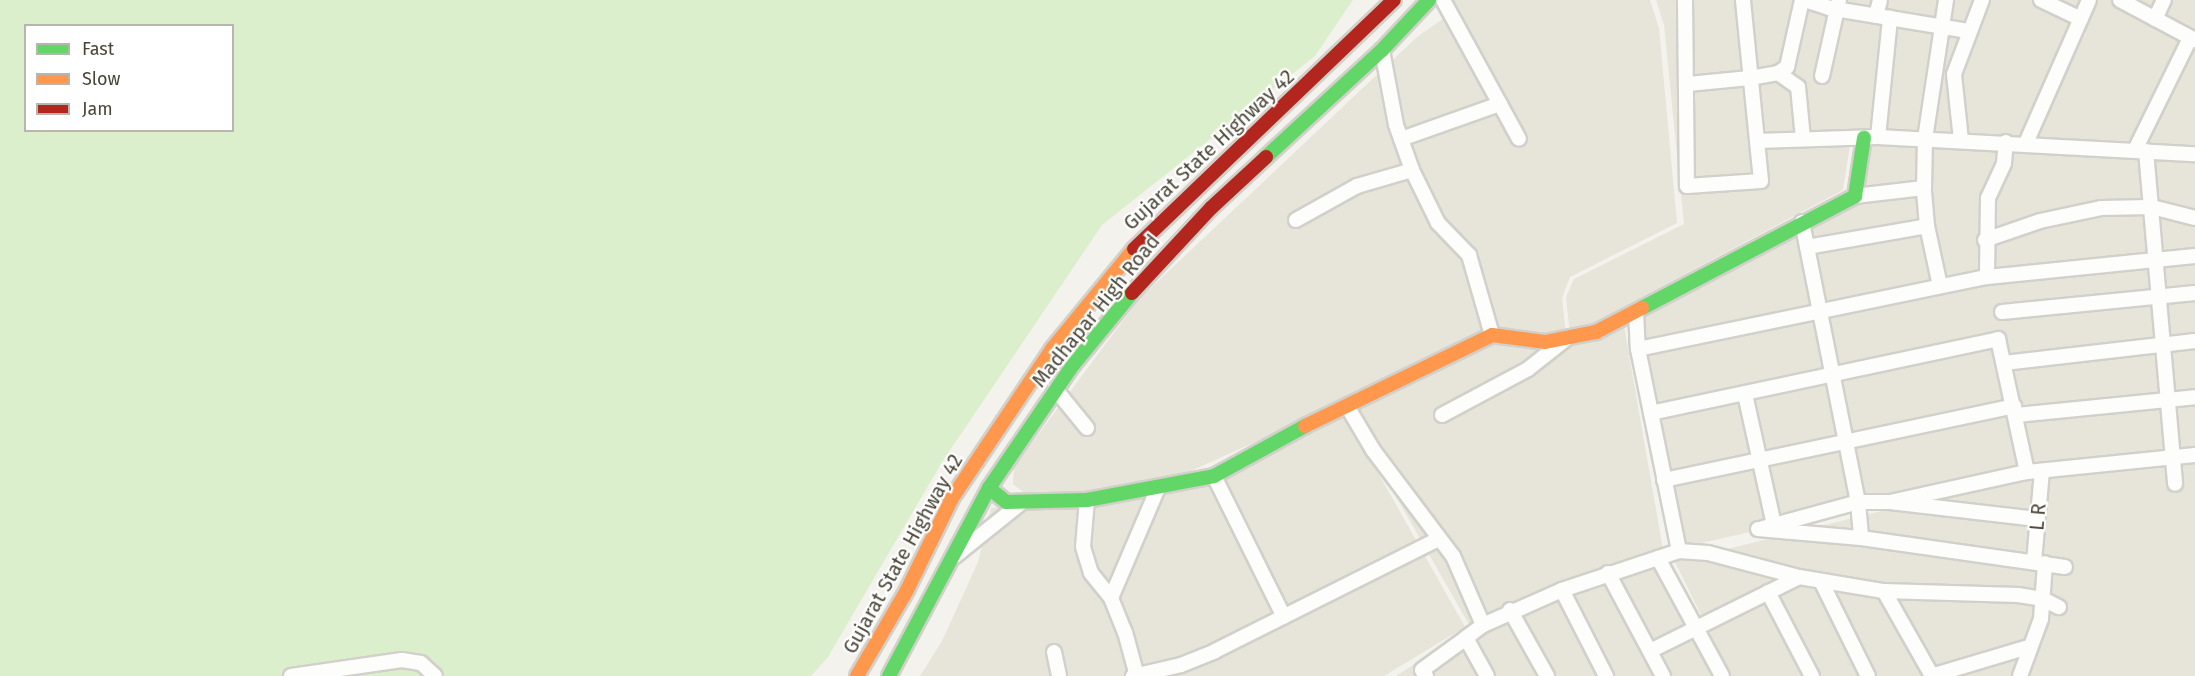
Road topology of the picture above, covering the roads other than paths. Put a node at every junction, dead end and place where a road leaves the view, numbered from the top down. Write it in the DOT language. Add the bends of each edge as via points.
graph roads {
  1 [pos="1394,0"];
  2 [pos="1429,0"];
  3 [pos="1443,0"];
  4 [pos="1685,0"];
  5 [pos="1743,0"];
  6 [pos="1803,0"];
  7 [pos="1880,0"];
  8 [pos="1946,0"];
  9 [pos="1982,0"];
  10 [pos="2041,0"];
  11 [pos="2089,0"];
  12 [pos="2120,0"];
  13 [pos="2164,0"];
  14 [pos="1838,5"];
  15 [pos="1883,17"];
  16 [pos="2081,19"];
  17 [pos="2155,19"];
  18 [pos="1940,26"];
  19 [pos="1968,31"];
  20 [pos="2192,39"];
  21 [pos="1382,50"];
  22 [pos="1778,73"];
  23 [pos="1822,75"];
  24 [pos="1750,78"];
  25 [pos="1688,84"];
  26 [pos="1500,104"];
  27 [pos="1871,137"];
  28 [pos="1401,139"];
  29 [pos="1519,139"];
  30 [pos="1803,139"];
  31 [pos="1926,139"];
  32 [pos="1961,140"];
  33 [pos="1757,141"];
  34 [pos="2006,142"];
  35 [pos="2026,143"];
  36 [pos="2141,151"];
  37 [pos="2195,154"];
  38 [pos="1412,170"];
  39 [pos="1924,188"];
  40 [pos="1855,196"];
  41 [pos="2152,207"];
  42 [pos="2195,218"];
  43 [pos="1296,220"];
  44 [pos="1802,222"];
  45 [pos="1927,226"];
  46 [pos="1985,240"];
  47 [pos="1807,247"];
  48 [pos="2195,256"];
  49 [pos="2157,259"];
  50 [pos="1987,277"];
  51 [pos="1940,286"];
  52 [pos="2195,292"];
  53 [pos="2160,296"];
  54 [pos="1820,312"];
  55 [pos="2002,312"];
  56 [pos="1636,313"];
  57 [pos="1492,335"];
  58 [pos="1566,339"];
  59 [pos="2195,340"];
  60 [pos="2163,344"];
  61 [pos="1638,349"];
  62 [pos="2004,363"];
  63 [pos="1831,376"];
  64 [pos="1056,390"];
  65 [pos="1745,394"];
  66 [pos="2195,397"];
  67 [pos="2168,399"];
  68 [pos="1347,406"];
  69 [pos="2015,410"];
  70 [pos="1651,413"];
  71 [pos="1442,415"];
  72 [pos="1087,428"];
  73 [pos="1844,444"];
  74 [pos="2195,455"];
  75 [pos="2173,458"];
  76 [pos="1758,461"];
  77 [pos="2042,471"];
  78 [pos="2027,472"];
  79 [pos="1214,476"];
  80 [pos="1664,480"];
  81 [pos="2175,484"];
  82 [pos="989,488"];
  83 [pos="1157,490"];
  84 [pos="1087,500"];
  85 [pos="1858,502"];
  86 [pos="1890,502"];
  87 [pos="1022,503"];
  88 [pos="2037,519"];
  89 [pos="1774,525"];
  90 [pos="1861,538"];
  91 [pos="1439,539"];
  92 [pos="1679,551"];
  93 [pos="1658,558"];
  94 [pos="951,559"];
  95 [pos="2040,563"];
  96 [pos="2066,567"];
  97 [pos="1608,573"];
  98 [pos="1799,577"];
  99 [pos="1821,581"];
  100 [pos="1562,590"];
  101 [pos="1884,591"];
  102 [pos="1768,592"];
  103 [pos="1110,598"];
  104 [pos="2043,599"];
  105 [pos="2059,607"];
  106 [pos="1510,610"];
  107 [pos="1284,617"];
  108 [pos="1484,625"];
  109 [pos="1696,628"];
  110 [pos="1466,638"];
  111 [pos="2028,647"];
  112 [pos="1650,651"];
  113 [pos="1053,652"];
  114 [pos="291,676"];
  115 [pos="435,676"];
  116 [pos="857,676"];
  117 [pos="889,676"];
  118 [pos="1059,676"];
  119 [pos="1136,676"];
  120 [pos="1426,676"];
  121 [pos="1487,676"];
  122 [pos="1547,676"];
  123 [pos="1606,676"];
  124 [pos="1663,676"];
  125 [pos="1722,676"];
  126 [pos="1812,676"];
  127 [pos="1868,676"];
  128 [pos="1932,676"];
  129 [pos="2020,676"];
  1 -- 116 [label="main road, Gujarat State Highway 42" via="1131,252 1052,349 952,498 907,590"];
  2 -- 21 [label="main road, Madhapar High Road"];
  3 -- 26 [label="street"];
  4 -- 25 [label="street"];
  5 -- 24 [label="street"];
  6 -- 14 [label="street"];
  6 -- 22 [label="street" via="1791,59"];
  7 -- 15 [label="street"];
  8 -- 18 [label="street"];
  9 -- 19 [label="street"];
  10 -- 16 [label="street"];
  11 -- 16 [label="street"];
  12 -- 17 [label="street"];
  13 -- 17 [label="street"];
  14 -- 15 [label="street"];
  14 -- 23 [label="street"];
  15 -- 18 [label="street"];
  15 -- 27 [label="street"];
  16 -- 35 [label="street"];
  17 -- 20 [label="street"];
  18 -- 19 [label="street"];
  18 -- 31 [label="street"];
  19 -- 32 [label="street" via="1954,74"];
  20 -- 36 [label="street"];
  21 -- 28 [label="street"];
  21 -- 64 [label="main road, Madhapar High Road" via="1151,269"];
  22 -- 24 [label="street"];
  22 -- 30 [label="street" via="1798,87"];
  24 -- 25 [label="street"];
  24 -- 33 [label="street"];
  25 -- 33 [label="street" via="1688,186 1761,181"];
  26 -- 28 [label="street"];
  26 -- 29 [label="street"];
  27 -- 30 [label="street"];
  27 -- 31 [label="street"];
  27 -- 40 [label="main road"];
  28 -- 38 [label="street"];
  30 -- 33 [label="street"];
  31 -- 32 [label="street"];
  31 -- 39 [label="street"];
  32 -- 34 [label="street"];
  34 -- 35 [label="street"];
  34 -- 46 [label="street" via="2004,163 1988,198"];
  35 -- 36 [label="street"];
  36 -- 37 [label="street"];
  36 -- 41 [label="street"];
  38 -- 43 [label="street" via="1357,186"];
  38 -- 57 [label="street" via="1438,223 1468,255"];
  39 -- 40 [label="street"];
  39 -- 45 [label="street"];
  40 -- 44 [label="main road"];
  41 -- 42 [label="street"];
  41 -- 46 [label="street" via="2072,213"];
  41 -- 49 [label="street"];
  44 -- 47 [label="street"];
  44 -- 56 [label="main road"];
  45 -- 47 [label="street"];
  45 -- 51 [label="street"];
  46 -- 50 [label="street"];
  47 -- 54 [label="street"];
  48 -- 49 [label="street"];
  49 -- 50 [label="street"];
  49 -- 53 [label="street"];
  50 -- 51 [label="street"];
  51 -- 54 [label="street"];
  52 -- 53 [label="street"];
  53 -- 55 [label="street"];
  53 -- 60 [label="street"];
  54 -- 61 [label="street"];
  54 -- 63 [label="street"];
  56 -- 58 [label="main road" via="1596,332"];
  56 -- 61 [label="street"];
  57 -- 58 [label="main road" via="1545,342"];
  57 -- 68 [label="main road"];
  58 -- 71 [label="street" via="1528,369"];
  59 -- 60 [label="street"];
  60 -- 62 [label="street"];
  60 -- 67 [label="street"];
  61 -- 70 [label="street"];
  62 -- 63 [label="street" via="1998,339"];
  62 -- 69 [label="street"];
  63 -- 65 [label="street"];
  63 -- 73 [label="street"];
  64 -- 72 [label="street"];
  64 -- 82 [label="main road, Madhapar High Road"];
  65 -- 70 [label="street"];
  65 -- 76 [label="street"];
  66 -- 67 [label="street"];
  67 -- 69 [label="street"];
  67 -- 75 [label="street"];
  68 -- 79 [label="main road"];
  68 -- 91 [label="street" via="1373,450"];
  69 -- 73 [label="street"];
  69 -- 78 [label="street"];
  70 -- 80 [label="street"];
  73 -- 76 [label="street"];
  73 -- 85 [label="street"];
  74 -- 75 [label="street"];
  75 -- 77 [label="street"];
  75 -- 81 [label="street"];
  76 -- 80 [label="street"];
  76 -- 89 [label="street"];
  77 -- 78 [label="street"];
  77 -- 88 [label="street, L R"];
  78 -- 86 [label="street"];
  79 -- 83 [label="main road"];
  79 -- 107 [label="street"];
  80 -- 92 [label="street"];
  82 -- 87 [label="main road" via="998,500"];
  82 -- 94 [label="main road, Madhapar High Road"];
  83 -- 84 [label="main road"];
  83 -- 103 [label="street"];
  84 -- 87 [label="main road"];
  84 -- 103 [label="street" via="1083,547 1091,573"];
  85 -- 86 [label="street"];
  85 -- 89 [label="street"];
  85 -- 90 [label="street"];
  86 -- 88 [label="street"];
  87 -- 94 [label="street"];
  88 -- 95 [label="street, L R"];
  89 -- 90 [label="street" via="1758,529"];
  90 -- 95 [label="street"];
  91 -- 107 [label="street"];
  91 -- 108 [label="street" via="1453,556"];
  92 -- 93 [label="street"];
  92 -- 98 [label="street" via="1708,553"];
  93 -- 97 [label="street"];
  93 -- 109 [label="street"];
  94 -- 117 [label="main road, Madhapar High Road"];
  95 -- 96 [label="street"];
  95 -- 104 [label="street, L R"];
  97 -- 100 [label="street"];
  97 -- 112 [label="street"];
  98 -- 99 [label="street"];
  98 -- 102 [label="street"];
  99 -- 101 [label="street"];
  99 -- 127 [label="street"];
  100 -- 106 [label="street"];
  100 -- 123 [label="street"];
  101 -- 104 [label="street"];
  101 -- 128 [label="street"];
  102 -- 109 [label="street"];
  102 -- 126 [label="street"];
  103 -- 119 [label="street"];
  104 -- 105 [label="street"];
  104 -- 111 [label="street, L R" via="2041,619"];
  106 -- 108 [label="street"];
  106 -- 122 [label="street"];
  107 -- 119 [label="street" via="1181,664"];
  108 -- 110 [label="street"];
  109 -- 112 [label="street"];
  109 -- 125 [label="street"];
  110 -- 120 [label="street" via="1422,670"];
  110 -- 121 [label="street"];
  111 -- 128 [label="street"];
  111 -- 129 [label="street, L R"];
  112 -- 124 [label="street"];
  113 -- 118 [label="street"];
  114 -- 115 [label="street" via="402,660 421,663"];
}
